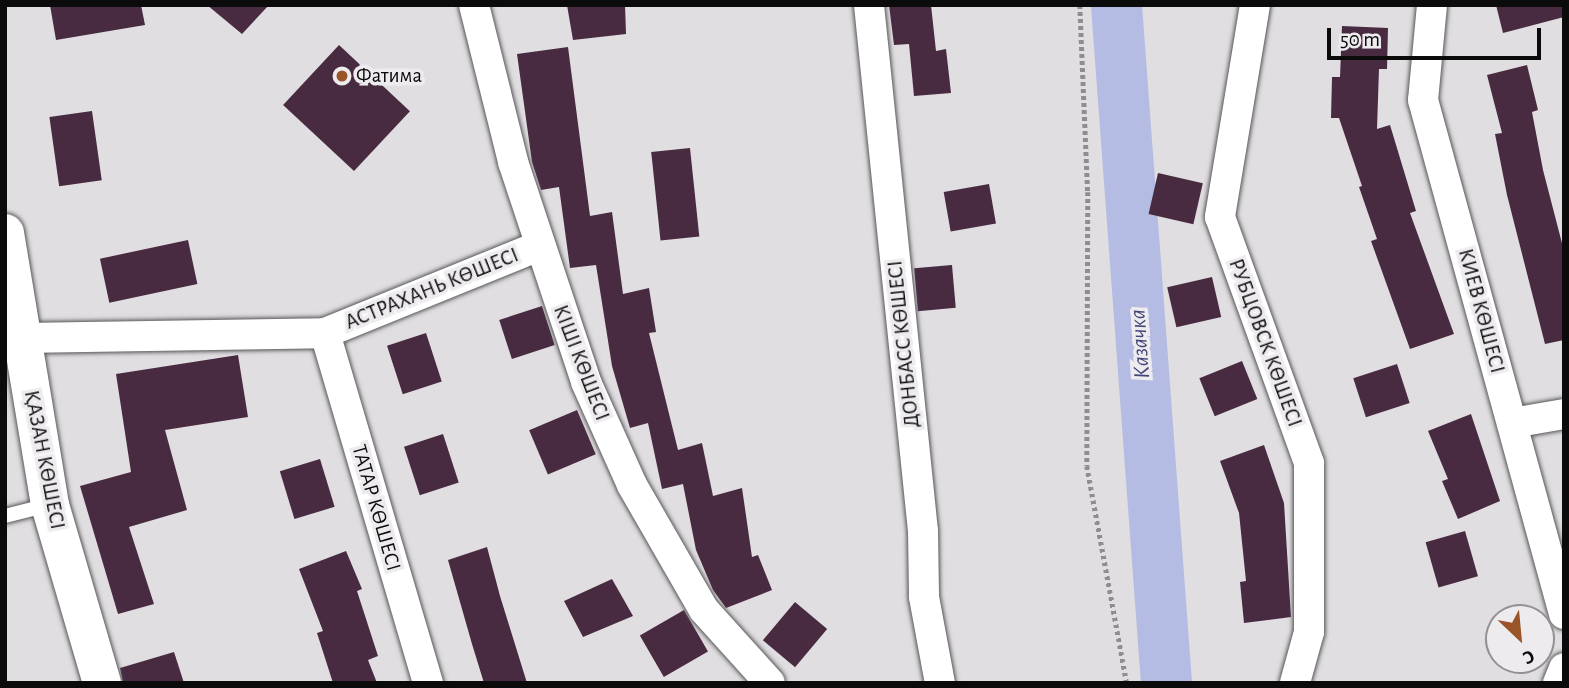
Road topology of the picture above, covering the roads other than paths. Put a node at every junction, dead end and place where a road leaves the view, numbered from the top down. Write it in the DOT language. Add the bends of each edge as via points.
graph roads {
  1 [pos="474,5"];
  2 [pos="869,5"];
  3 [pos="1255,5"];
  4 [pos="1432,5"];
  5 [pos="5,233"];
  6 [pos="539,246"];
  7 [pos="325,332"];
  8 [pos="21,338"];
  9 [pos="1564,414"];
  10 [pos="1512,423"];
  11 [pos="50,505"];
  12 [pos="5,516"];
  13 [pos="1564,614"];
  14 [pos="1564,668"];
  15 [pos="102,683"];
  16 [pos="428,683"];
  17 [pos="770,683"];
  18 [pos="940,683"];
  19 [pos="1295,683"];
  20 [pos="1558,683"];
  1 -- 6 [label="street, КІШІ КӨШЕСІ"];
  2 -- 18 [label="street, ДОНБАСС КӨШЕСІ" via="923,531 924,597"];
  3 -- 19 [label="street, РУБЦОВСК КӨШЕСІ" via="1220,217 1309,463 1309,632"];
  4 -- 10 [label="street, КИЕВ КӨШЕСІ" via="1423,100"];
  5 -- 8 [label="street, ҚАЗАН КӨШЕСІ"];
  6 -- 7 [label="street, АСТРАХАНЬ КӨШЕСІ"];
  6 -- 17 [label="street, КІШІ КӨШЕСІ" via="586,382 632,485 704,610"];
  7 -- 8 [label="street"];
  7 -- 16 [label="street, ТАТАР КӨШЕСІ"];
  8 -- 11 [label="street, ҚАЗАН КӨШЕСІ"];
  9 -- 10 [label="street"];
  10 -- 13 [label="street, КИЕВ КӨШЕСІ"];
  11 -- 12 [label="lane"];
  11 -- 15 [label="street, ҚАЗАН КӨШЕСІ"];
  14 -- 20 [label="street"];
}
